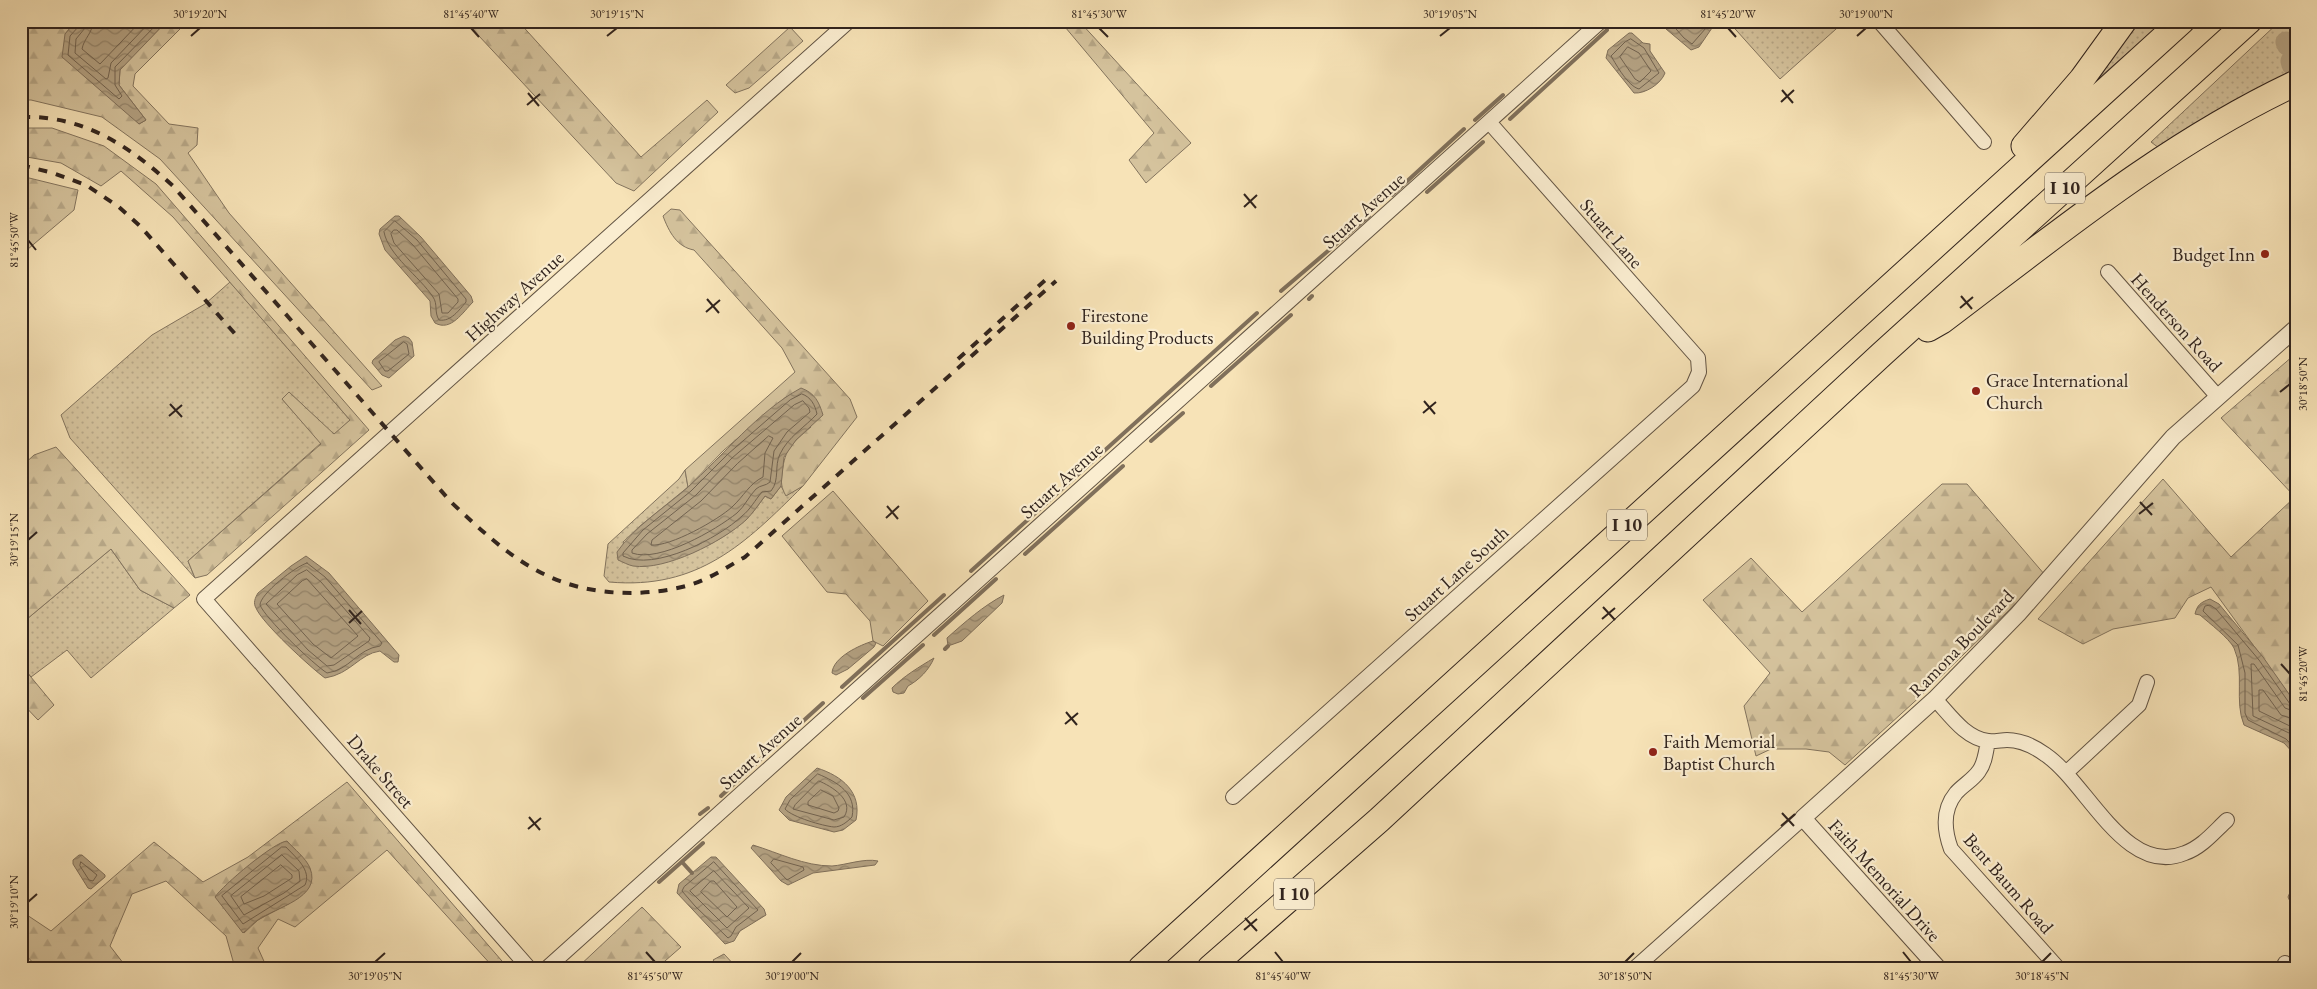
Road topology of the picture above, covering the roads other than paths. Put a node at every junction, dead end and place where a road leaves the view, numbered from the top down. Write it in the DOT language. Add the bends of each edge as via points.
graph roads {
  1 [pos="849,21"];
  2 [pos="1602,21"];
  3 [pos="1878,21"];
  4 [pos="2124,21"];
  5 [pos="2182,21"];
  6 [pos="2249,21"];
  7 [pos="2296,83"];
  8 [pos="1489,122"];
  9 [pos="1984,142"];
  10 [pos="1935,245"];
  11 [pos="2108,272"];
  12 [pos="2296,328"];
  13 [pos="1882,354"];
  14 [pos="1699,372"];
  15 [pos="2218,397"];
  16 [pos="204,599"];
  17 [pos="2147,682"];
  18 [pos="1935,699"];
  19 [pos="1988,741"];
  20 [pos="2066,773"];
  21 [pos="1233,797"];
  22 [pos="1803,818"];
  23 [pos="2227,820"];
  24 [pos="1182,930"];
  25 [pos="21,965"];
  26 [pos="24,968"];
  27 [pos="528,968"];
  28 [pos="547,968"];
  29 [pos="1121,968"];
  30 [pos="1141,968"];
  31 [pos="1210,968"];
  32 [pos="1635,968"];
  33 [pos="1938,968"];
  34 [pos="2058,968"];
  1 -- 16 [label="street, Highway Avenue"];
  2 -- 8 [label="street, Stuart Avenue"];
  3 -- 9 [label="street"];
  4 -- 10 [label="highway" via="2082,79"];
  5 -- 10 [label="highway, I 10"];
  6 -- 13 [label="highway, I 10"];
  7 -- 13 [label="highway" via="2250,104 2184,143 2133,177 1942,321"];
  8 -- 14 [label="street, Stuart Lane" via="1698,358"];
  8 -- 28 [label="street, Stuart Avenue"];
  10 -- 24 [label="highway, I 10"];
  11 -- 15 [label="street, Henderson Road"];
  12 -- 15 [label="street, Ramona Boulevard"];
  13 -- 31 [label="highway, I 10" via="1379,820"];
  14 -- 21 [label="street, Stuart Lane South" via="1693,386"];
  15 -- 18 [label="street, Ramona Boulevard" via="2149,462 2050,578"];
  16 -- 27 [label="street, Drake Street"];
  17 -- 20 [label="street" via="2139,705"];
  18 -- 19 [label="street" via="1961,728"];
  18 -- 22 [label="street, Ramona Boulevard"];
  19 -- 20 [label="street" via="2010,740 2028,744"];
  19 -- 34 [label="street, Bent Baum Road" via="1980,770 1950,802 1945,833 1951,849"];
  20 -- 23 [label="street" via="2128,843 2147,855 2166,859 2186,853 2203,843"];
  22 -- 32 [label="street, Ramona Boulevard"];
  22 -- 33 [label="street, Faith Memorial Drive"];
  24 -- 29 [label="highway"];
  24 -- 30 [label="highway, I 10"];
  25 -- 26 [label="street"];
}
